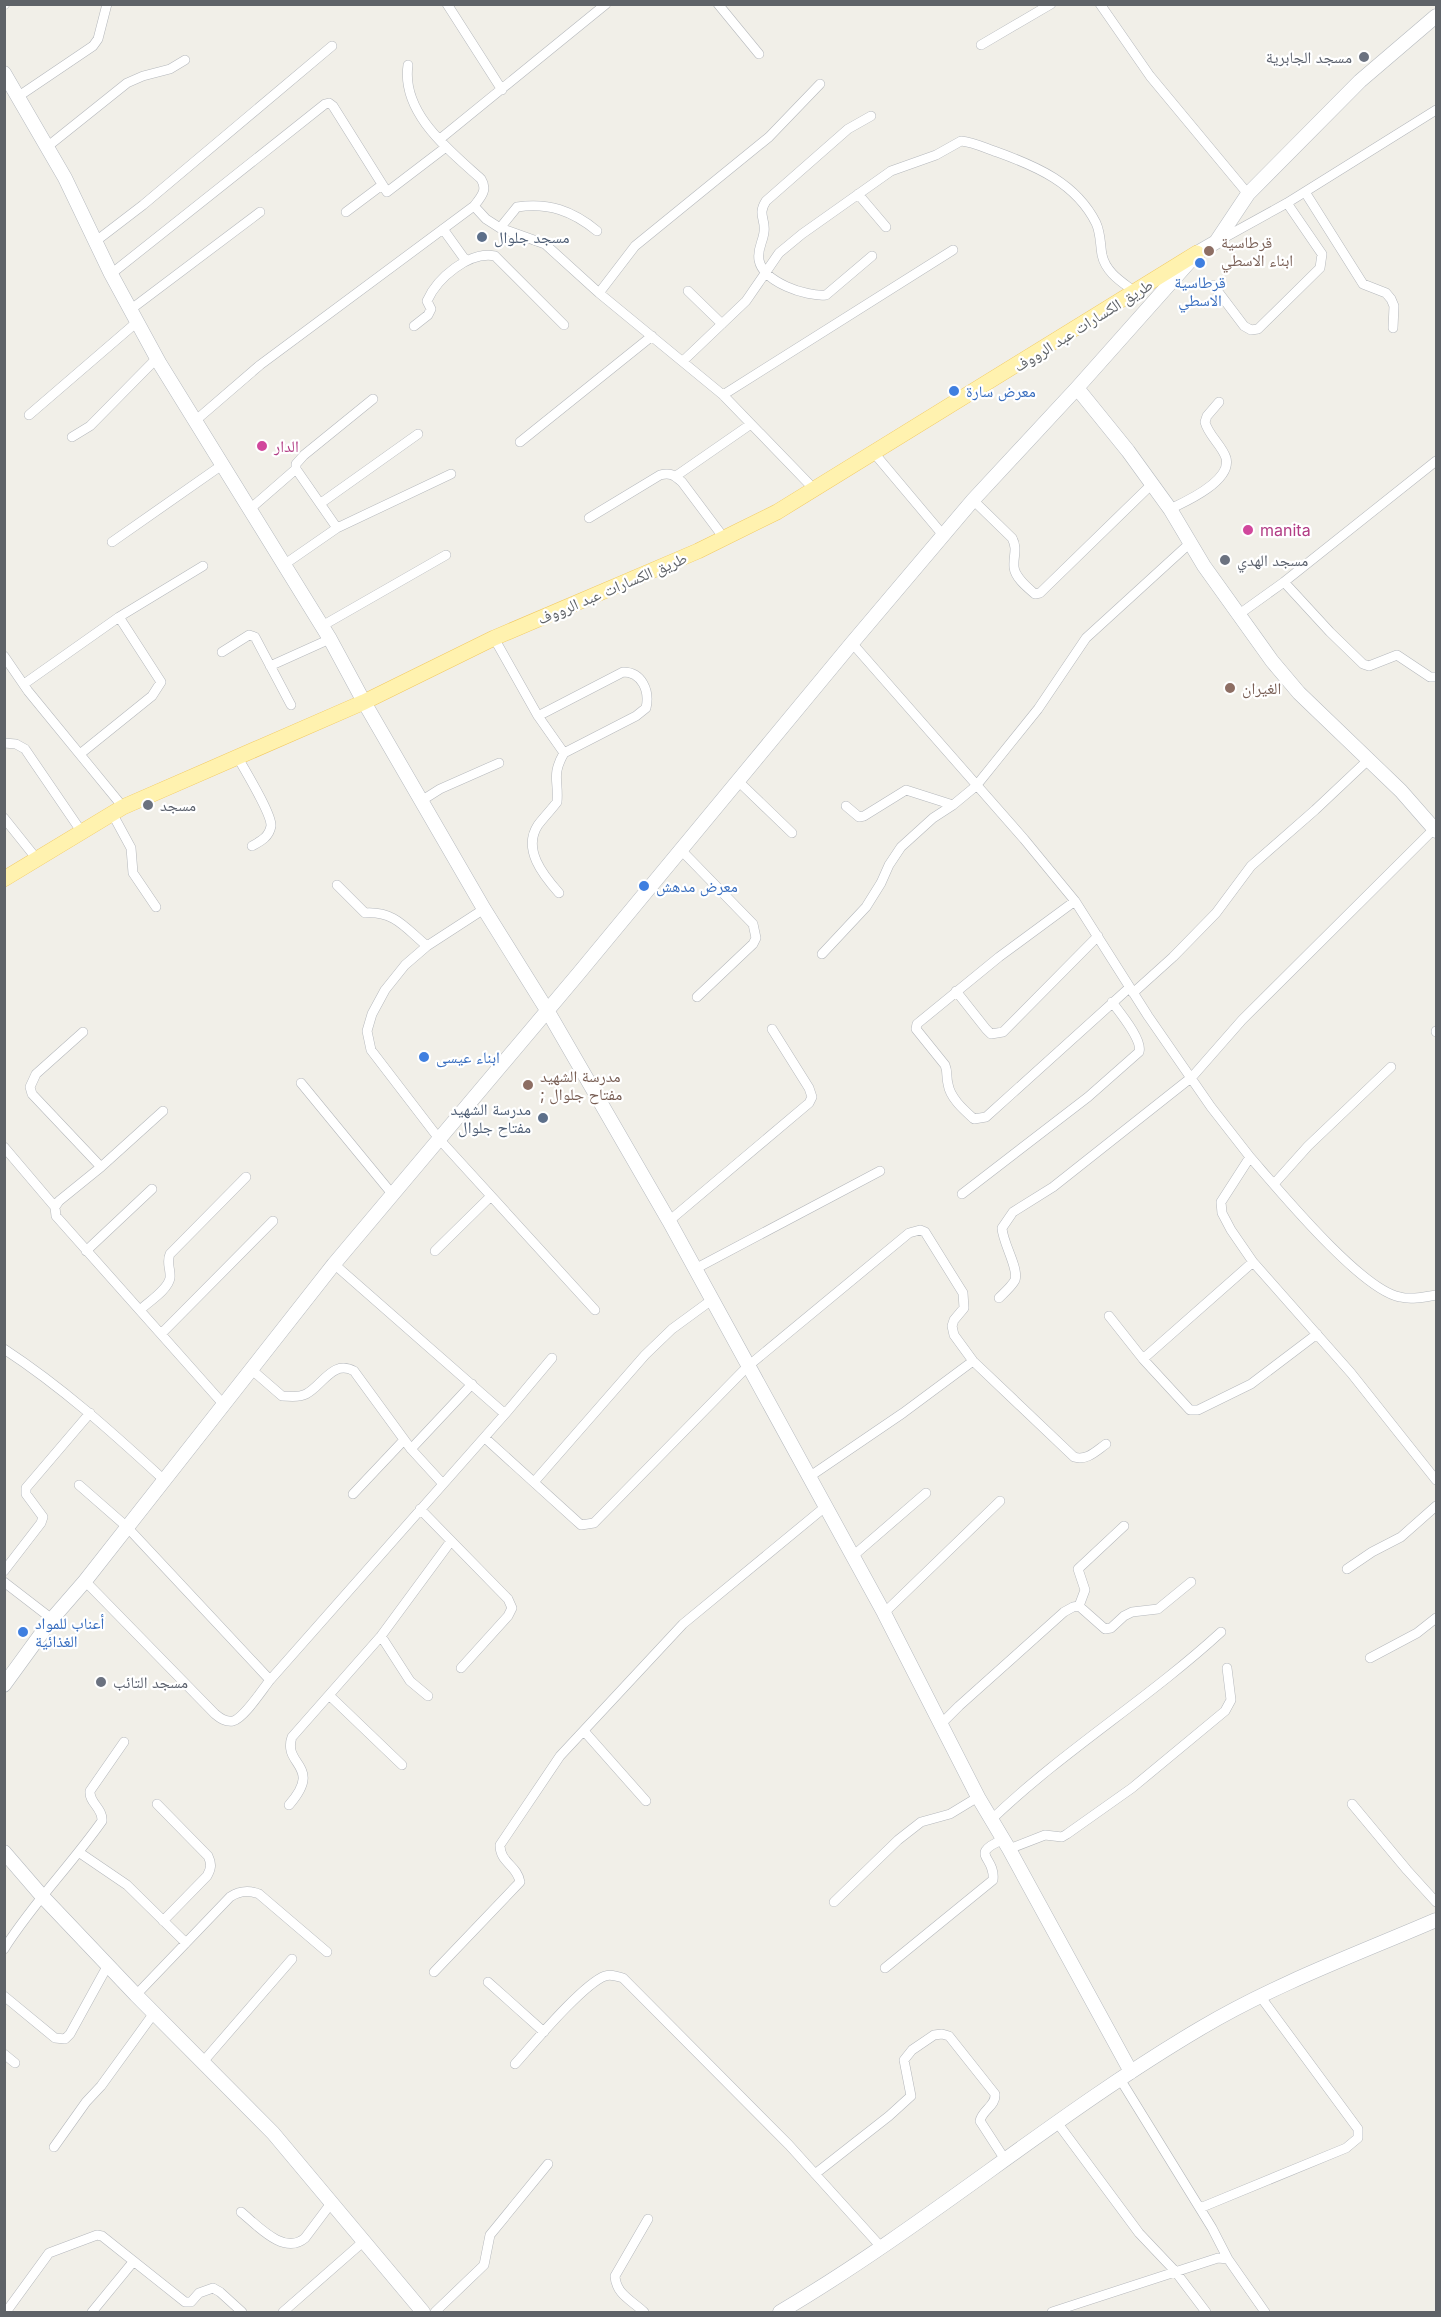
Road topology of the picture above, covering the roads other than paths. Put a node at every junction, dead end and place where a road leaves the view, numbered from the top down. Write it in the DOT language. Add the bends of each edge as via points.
graph roads {
  1 [pos="107,4"];
  2 [pos="447,4"];
  3 [pos="606,4"];
  4 [pos="718,4"];
  5 [pos="1051,4"];
  6 [pos="1100,4"];
  7 [pos="1437,16"];
  8 [pos="981,45"];
  9 [pos="332,46"];
  10 [pos="759,54"];
  11 [pos="185,60"];
  12 [pos="408,65"];
  13 [pos="4,73"];
  14 [pos="820,84"];
  15 [pos="502,90"];
  16 [pos="19,96"];
  17 [pos="1437,110"];
  18 [pos="871,116"];
  19 [pos="443,143"];
  20 [pos="47,147"];
  21 [pos="382,185"];
  22 [pos="1305,192"];
  23 [pos="858,194"];
  24 [pos="1248,194"];
  25 [pos="1287,203"];
  26 [pos="474,206"];
  27 [pos="260,212"];
  28 [pos="345,212"];
  29 [pos="886,227"];
  30 [pos="500,228"];
  31 [pos="443,229"];
  32 [pos="597,231"];
  33 [pos="96,241"];
  34 [pos="1216,242"];
  35 [pos="953,250"];
  36 [pos="1197,253"];
  37 [pos="872,256"];
  38 [pos="466,261"];
  39 [pos="766,272"];
  40 [pos="111,274"];
  41 [pos="1213,285"];
  42 [pos="688,291"];
  43 [pos="1136,292"];
  44 [pos="599,293"];
  45 [pos="134,316"];
  46 [pos="722,324"];
  47 [pos="564,325"];
  48 [pos="414,327"];
  49 [pos="1394,327"];
  50 [pos="652,336"];
  51 [pos="157,358"];
  52 [pos="683,361"];
  53 [pos="1077,388"];
  54 [pos="723,396"];
  55 [pos="373,399"];
  56 [pos="1219,402"];
  57 [pos="29,415"];
  58 [pos="195,421"];
  59 [pos="751,424"];
  60 [pos="418,434"];
  61 [pos="72,437"];
  62 [pos="520,442"];
  63 [pos="874,453"];
  64 [pos="1437,461"];
  65 [pos="222,465"];
  66 [pos="296,470"];
  67 [pos="451,474"];
  68 [pos="676,476"];
  69 [pos="1152,484"];
  70 [pos="814,489"];
  71 [pos="974,500"];
  72 [pos="321,503"];
  73 [pos="250,509"];
  74 [pos="1170,509"];
  75 [pos="589,518"];
  76 [pos="337,528"];
  77 [pos="943,535"];
  78 [pos="724,538"];
  79 [pos="112,542"];
  80 [pos="1189,544"];
  81 [pos="446,555"];
  82 [pos="285,564"];
  83 [pos="203,566"];
  84 [pos="1284,582"];
  85 [pos="1238,615"];
  86 [pos="119,617"];
  87 [pos="322,626"];
  88 [pos="494,638"];
  89 [pos="330,639"];
  90 [pos="852,643"];
  91 [pos="222,652"];
  92 [pos="4,656"];
  93 [pos="270,666"];
  94 [pos="1437,677"];
  95 [pos="24,684"];
  96 [pos="364,702"];
  97 [pos="291,705"];
  98 [pos="538,716"];
  99 [pos="4,743"];
  100 [pos="564,753"];
  101 [pos="80,754"];
  102 [pos="237,756"];
  103 [pos="1367,761"];
  104 [pos="499,763"];
  105 [pos="738,781"];
  106 [pos="976,786"];
  107 [pos="421,801"];
  108 [pos="953,805"];
  109 [pos="846,806"];
  110 [pos="118,810"];
  111 [pos="4,818"];
  112 [pos="1435,830"];
  113 [pos="81,831"];
  114 [pos="792,833"];
  115 [pos="252,846"];
  116 [pos="681,850"];
  117 [pos="36,858"];
  118 [pos="4,879"];
  119 [pos="337,885"];
  120 [pos="559,893"];
  121 [pos="1074,901"];
  122 [pos="156,907"];
  123 [pos="484,909"];
  124 [pos="1098,936"];
  125 [pos="427,946"];
  126 [pos="822,954"];
  127 [pos="956,991"];
  128 [pos="1131,991"];
  129 [pos="697,997"];
  130 [pos="1112,1002"];
  131 [pos="547,1010"];
  132 [pos="772,1029"];
  133 [pos="83,1032"];
  134 [pos="1391,1067"];
  135 [pos="1192,1077"];
  136 [pos="301,1083"];
  137 [pos="163,1111"];
  138 [pos="440,1140"];
  139 [pos="4,1147"];
  140 [pos="1250,1156"];
  141 [pos="101,1167"];
  142 [pos="880,1171"];
  143 [pos="246,1177"];
  144 [pos="1274,1184"];
  145 [pos="152,1189"];
  146 [pos="962,1194"];
  147 [pos="393,1195"];
  148 [pos="491,1196"];
  149 [pos="55,1206"];
  150 [pos="273,1221"];
  151 [pos="669,1221"];
  152 [pos="86,1251"];
  153 [pos="435,1251"];
  154 [pos="1253,1262"];
  155 [pos="334,1264"];
  156 [pos="695,1269"];
  157 [pos="1437,1295"];
  158 [pos="999,1298"];
  159 [pos="713,1299"];
  160 [pos="140,1310"];
  161 [pos="595,1310"];
  162 [pos="1109,1316"];
  163 [pos="161,1334"];
  164 [pos="1317,1334"];
  165 [pos="4,1348"];
  166 [pos="552,1358"];
  167 [pos="1143,1359"];
  168 [pos="973,1361"];
  169 [pos="747,1367"];
  170 [pos="252,1370"];
  171 [pos="472,1384"];
  172 [pos="224,1405"];
  173 [pos="90,1413"];
  174 [pos="505,1414"];
  175 [pos="485,1438"];
  176 [pos="404,1440"];
  177 [pos="1106,1444"];
  178 [pos="411,1449"];
  179 [pos="809,1477"];
  180 [pos="163,1479"];
  181 [pos="1437,1480"];
  182 [pos="534,1482"];
  183 [pos="443,1484"];
  184 [pos="80,1485"];
  185 [pos="926,1493"];
  186 [pos="353,1494"];
  187 [pos="1000,1501"];
  188 [pos="1437,1506"];
  189 [pos="825,1507"];
  190 [pos="420,1509"];
  191 [pos="1124,1526"];
  192 [pos="127,1527"];
  193 [pos="451,1541"];
  194 [pos="853,1556"];
  195 [pos="1347,1569"];
  196 [pos="4,1571"];
  197 [pos="85,1581"];
  198 [pos="4,1582"];
  199 [pos="1191,1582"];
  200 [pos="1079,1606"];
  201 [pos="884,1612"];
  202 [pos="1437,1618"];
  203 [pos="52,1619"];
  204 [pos="1221,1632"];
  205 [pos="381,1636"];
  206 [pos="1371,1658"];
  207 [pos="461,1668"];
  208 [pos="1227,1668"];
  209 [pos="270,1680"];
  210 [pos="4,1685"];
  211 [pos="330,1696"];
  212 [pos="428,1696"];
  213 [pos="941,1724"];
  214 [pos="584,1731"];
  215 [pos="124,1742"];
  216 [pos="402,1765"];
  217 [pos="978,1797"];
  218 [pos="646,1801"];
  219 [pos="157,1804"];
  220 [pos="288,1804"];
  221 [pos="1352,1804"];
  222 [pos="992,1819"];
  223 [pos="1006,1844"];
  224 [pos="4,1852"];
  225 [pos="80,1853"];
  226 [pos="42,1896"];
  227 [pos="834,1902"];
  228 [pos="1437,1902"];
  229 [pos="1437,1920"];
  230 [pos="163,1921"];
  231 [pos="186,1943"];
  232 [pos="4,1949"];
  233 [pos="327,1952"];
  234 [pos="292,1959"];
  235 [pos="108,1965"];
  236 [pos="885,1968"];
  237 [pos="434,1972"];
  238 [pos="488,1982"];
  239 [pos="136,1995"];
  240 [pos="4,1996"];
  241 [pos="1260,1996"];
  242 [pos="154,2013"];
  243 [pos="544,2032"];
  244 [pos="4,2054"];
  245 [pos="15,2063"];
  246 [pos="202,2063"];
  247 [pos="515,2064"];
  248 [pos="1125,2075"];
  249 [pos="1056,2121"];
  250 [pos="54,2147"];
  251 [pos="1004,2158"];
  252 [pos="548,2164"];
  253 [pos="815,2174"];
  254 [pos="332,2202"];
  255 [pos="1200,2208"];
  256 [pos="241,2212"];
  257 [pos="648,2219"];
  258 [pos="364,2241"];
  259 [pos="882,2248"];
  260 [pos="1228,2259"];
  261 [pos="133,2262"];
  262 [pos="1175,2271"];
  263 [pos="6,2313"];
  264 [pos="92,2313"];
  265 [pos="242,2313"];
  266 [pos="283,2313"];
  267 [pos="423,2313"];
  268 [pos="435,2313"];
  269 [pos="644,2313"];
  270 [pos="780,2313"];
  271 [pos="1052,2313"];
  272 [pos="1206,2313"];
  273 [pos="1264,2313"];
  1 -- 16 [label="street" via="93,46"];
  2 -- 15 [label="street"];
  3 -- 15 [label="street"];
  4 -- 10 [label="street"];
  5 -- 8 [label="street"];
  6 -- 24 [label="street" via="1150,76"];
  7 -- 24 [label="street" via="1360,81"];
  9 -- 33 [label="street"];
  11 -- 20 [label="street" via="127,84"];
  12 -- 19 [label="street" via="406,77 411,99"];
  13 -- 16 [label="street"];
  14 -- 44 [label="street" via="769,136 635,246"];
  15 -- 19 [label="street"];
  16 -- 20 [label="street"];
  17 -- 22 [label="street"];
  18 -- 39 [label="street" via="848,129 766,201 762,207 765,232 759,262"];
  19 -- 21 [label="street" via="387,192"];
  19 -- 26 [label="street" via="484,184 484,192"];
  20 -- 33 [label="street"];
  21 -- 28 [label="street"];
  21 -- 40 [label="street" via="333,106 325,104"];
  22 -- 25 [label="street"];
  22 -- 49 [label="street" via="1363,284 1391,299"];
  23 -- 29 [label="street"];
  23 -- 39 [label="street" via="779,253"];
  23 -- 43 [label="street" via="891,171 966,141 1029,164 1063,184 1096,224 1109,271"];
  24 -- 34 [label="street"];
  25 -- 34 [label="street"];
  25 -- 41 [label="street" via="1322,254 1322,264 1316,273 1254,330 1244,326"];
  26 -- 30 [label="street"];
  26 -- 31 [label="street"];
  27 -- 45 [label="street"];
  30 -- 32 [label="street" via="517,207 542,205 569,213"];
  30 -- 44 [label="street" via="545,244"];
  31 -- 38 [label="street"];
  31 -- 58 [label="street" via="260,365"];
  33 -- 40 [label="street"];
  34 -- 36 [label="street"];
  35 -- 54 [label="street"];
  36 -- 43 [label="main road, طريق الكسارات عبد الرووف"];
  36 -- 53 [label="street"];
  37 -- 39 [label="street" via="825,295 794,291"];
  38 -- 47 [label="street" via="482,255 495,256"];
  38 -- 48 [label="street" via="435,286 427,301 428,315"];
  39 -- 46 [label="street" via="746,301"];
  40 -- 45 [label="street"];
  42 -- 46 [label="street"];
  43 -- 63 [label="main road, طريق الكسارات عبد الرووف"];
  44 -- 50 [label="street"];
  45 -- 51 [label="street"];
  45 -- 57 [label="street"];
  46 -- 52 [label="street"];
  50 -- 52 [label="street"];
  50 -- 62 [label="street"];
  51 -- 58 [label="street"];
  51 -- 61 [label="street" via="90,426"];
  52 -- 54 [label="street"];
  53 -- 69 [label="street"];
  53 -- 71 [label="street"];
  54 -- 59 [label="street"];
  55 -- 66 [label="street" via="304,455"];
  56 -- 74 [label="street" via="1205,422 1226,458 1226,467 1202,494"];
  58 -- 65 [label="street"];
  59 -- 68 [label="street"];
  59 -- 70 [label="street"];
  60 -- 72 [label="street"];
  63 -- 70 [label="main road, طريق الكسارات عبد الرووف"];
  63 -- 77 [label="street"];
  64 -- 84 [label="street"];
  65 -- 73 [label="street"];
  65 -- 79 [label="street"];
  66 -- 72 [label="street"];
  66 -- 73 [label="street"];
  67 -- 76 [label="street"];
  68 -- 75 [label="street" via="660,475"];
  68 -- 78 [label="street"];
  69 -- 71 [label="street" via="1035,594 1014,569 1016,545 1012,538"];
  69 -- 74 [label="street"];
  70 -- 78 [label="main road, طريق الكسارات عبد الرووف"];
  71 -- 77 [label="street"];
  72 -- 76 [label="street"];
  73 -- 82 [label="street"];
  74 -- 80 [label="street"];
  76 -- 82 [label="street"];
  77 -- 90 [label="street"];
  78 -- 88 [label="main road, طريق الكسارات عبد الرووف"];
  80 -- 85 [label="street"];
  80 -- 106 [label="street" via="1086,638 1038,709"];
  81 -- 87 [label="street"];
  82 -- 87 [label="street"];
  83 -- 86 [label="street"];
  84 -- 85 [label="street"];
  84 -- 94 [label="street" via="1363,664 1369,666 1400,655 1430,677"];
  85 -- 103 [label="street" via="1299,693"];
  86 -- 95 [label="street"];
  86 -- 101 [label="street" via="161,682 152,696"];
  87 -- 89 [label="street"];
  88 -- 96 [label="main road, طريق الكسارات عبد الرووف"];
  88 -- 98 [label="street"];
  89 -- 93 [label="street"];
  89 -- 96 [label="street"];
  90 -- 105 [label="street"];
  90 -- 106 [label="street"];
  91 -- 93 [label="street" via="252,635"];
  92 -- 95 [label="street"];
  93 -- 97 [label="street"];
  95 -- 101 [label="street"];
  96 -- 102 [label="main road, طريق الكسارات عبد الرووف"];
  96 -- 107 [label="street"];
  98 -- 100 [label="street"];
  98 -- 100 [label="street" via="623,672 638,675 646,689 646,708"];
  99 -- 113 [label="street" via="25,749"];
  100 -- 120 [label="street" via="557,765 557,802 534,833 532,853"];
  101 -- 110 [label="street"];
  102 -- 110 [label="main road, طريق الكسارات عبد الرووف"];
  102 -- 115 [label="street" via="271,824 267,837"];
  103 -- 112 [label="street" via="1401,791"];
  103 -- 128 [label="street" via="1251,866 1216,913 1173,957"];
  104 -- 107 [label="street"];
  105 -- 114 [label="street"];
  105 -- 116 [label="street"];
  106 -- 108 [label="street"];
  106 -- 121 [label="street"];
  107 -- 123 [label="street"];
  108 -- 109 [label="street" via="906,790 864,816 859,817"];
  108 -- 126 [label="street" via="901,847 866,907"];
  110 -- 113 [label="main road, طريق الكسارات عبد الرووف"];
  110 -- 122 [label="street" via="131,848 133,873"];
  111 -- 117 [label="street"];
  112 -- 135 [label="street" via="1242,1020"];
  113 -- 117 [label="main road, طريق الكسارات عبد الرووف"];
  116 -- 129 [label="street" via="753,924 756,932 753,944"];
  116 -- 131 [label="street"];
  117 -- 118 [label="main road, طريق الكسارات عبد الرووف"];
  119 -- 125 [label="street" via="365,913 390,915"];
  121 -- 124 [label="street"];
  121 -- 127 [label="street"];
  123 -- 125 [label="street"];
  123 -- 131 [label="street"];
  124 -- 127 [label="street" via="1003,1032 991,1034"];
  124 -- 128 [label="street"];
  125 -- 138 [label="street" via="385,990 367,1031 371,1050 381,1065"];
  127 -- 130 [label="street" via="921,1019 916,1029 948,1070 952,1096 977,1120 991,1114"];
  128 -- 130 [label="street"];
  128 -- 135 [label="street"];
  130 -- 146 [label="street" via="1139,1043 1139,1052 1088,1097"];
  131 -- 138 [label="street"];
  131 -- 151 [label="street"];
  132 -- 151 [label="street" via="809,1088 809,1103"];
  133 -- 141 [label="street" via="36,1074 30,1087 32,1094"];
  134 -- 144 [label="street"];
  135 -- 140 [label="street"];
  135 -- 158 [label="street" via="1053,1187 1013,1212 1002,1228 1016,1276"];
  136 -- 147 [label="street"];
  137 -- 141 [label="street"];
  138 -- 147 [label="street"];
  138 -- 148 [label="street"];
  139 -- 149 [label="street"];
  140 -- 144 [label="street"];
  140 -- 154 [label="street" via="1221,1202 1231,1230"];
  141 -- 149 [label="street"];
  142 -- 156 [label="street"];
  143 -- 160 [label="street" via="170,1254 168,1282"];
  144 -- 157 [label="street" via="1344,1259 1374,1285 1401,1298"];
  145 -- 152 [label="street"];
  147 -- 155 [label="street"];
  148 -- 153 [label="street"];
  148 -- 161 [label="street"];
  149 -- 152 [label="street" via="56,1216"];
  150 -- 163 [label="street"];
  151 -- 156 [label="street"];
  152 -- 160 [label="street"];
  154 -- 164 [label="street"];
  154 -- 167 [label="street"];
  155 -- 170 [label="street"];
  155 -- 171 [label="street"];
  156 -- 159 [label="street"];
  159 -- 169 [label="street"];
  159 -- 182 [label="street" via="672,1329 645,1356"];
  160 -- 163 [label="street"];
  162 -- 167 [label="street"];
  163 -- 172 [label="street"];
  164 -- 167 [label="street" via="1251,1384 1198,1410 1182,1404"];
  164 -- 181 [label="street"];
  165 -- 173 [label="street"];
  166 -- 174 [label="street"];
  168 -- 169 [label="street" via="952,1326 964,1308 963,1293 925,1232 920,1230 909,1233"];
  168 -- 177 [label="street" via="1074,1457 1083,1459"];
  168 -- 179 [label="street"];
  169 -- 179 [label="street"];
  169 -- 182 [label="street" via="594,1523 581,1525"];
  170 -- 172 [label="street"];
  170 -- 176 [label="street" via="275,1393 298,1397 337,1368 348,1367 365,1384"];
  171 -- 174 [label="street"];
  171 -- 178 [label="street"];
  172 -- 180 [label="street"];
  173 -- 180 [label="street"];
  173 -- 196 [label="street" via="26,1488 26,1494 43,1517"];
  174 -- 175 [label="street"];
  175 -- 182 [label="street"];
  175 -- 183 [label="street"];
  176 -- 178 [label="street"];
  176 -- 186 [label="street"];
  178 -- 183 [label="street"];
  179 -- 189 [label="street"];
  180 -- 192 [label="street"];
  183 -- 190 [label="street"];
  184 -- 192 [label="street"];
  185 -- 194 [label="street"];
  187 -- 201 [label="street"];
  188 -- 195 [label="street" via="1401,1537"];
  189 -- 194 [label="street"];
  189 -- 214 [label="street" via="683,1624"];
  190 -- 193 [label="street"];
  190 -- 209 [label="street"];
  191 -- 200 [label="street" via="1080,1566 1078,1573 1085,1590"];
  192 -- 197 [label="street"];
  192 -- 209 [label="street"];
  193 -- 205 [label="street"];
  193 -- 207 [label="street" via="508,1599 512,1608"];
  194 -- 201 [label="street"];
  197 -- 203 [label="street"];
  197 -- 209 [label="street" via="222,1720 234,1721 241,1716"];
  198 -- 203 [label="street"];
  199 -- 200 [label="street" via="1158,1609 1132,1612 1111,1628 1105,1629"];
  200 -- 213 [label="street" via="1064,1612"];
  201 -- 213 [label="street"];
  202 -- 206 [label="street"];
  203 -- 210 [label="street"];
  204 -- 222 [label="street"];
  205 -- 211 [label="street"];
  205 -- 212 [label="street" via="405,1674"];
  208 -- 223 [label="street" via="1231,1700 1225,1711 1123,1795 1062,1837 1045,1835"];
  211 -- 216 [label="street"];
  211 -- 220 [label="street" via="292,1737 290,1748 303,1774 303,1783"];
  213 -- 217 [label="street"];
  214 -- 218 [label="street"];
  214 -- 237 [label="street" via="560,1756 500,1845 504,1861 517,1871 520,1882"];
  215 -- 225 [label="street" via="90,1791 102,1821"];
  217 -- 222 [label="street"];
  217 -- 227 [label="street" via="950,1814 921,1822"];
  219 -- 230 [label="street" via="211,1862 207,1876"];
  221 -- 228 [label="street"];
  222 -- 223 [label="street"];
  223 -- 236 [label="street" via="985,1849 993,1880"];
  223 -- 248 [label="street"];
  224 -- 226 [label="street"];
  225 -- 226 [label="street"];
  225 -- 230 [label="street" via="118,1878"];
  226 -- 232 [label="street"];
  226 -- 235 [label="street"];
  229 -- 241 [label="street"];
  230 -- 231 [label="street"];
  231 -- 233 [label="street" via="230,1897 253,1891"];
  231 -- 239 [label="street"];
  234 -- 246 [label="street"];
  235 -- 239 [label="street"];
  235 -- 240 [label="street" via="65,2039 55,2038"];
  238 -- 243 [label="street"];
  239 -- 242 [label="street"];
  241 -- 248 [label="street"];
  241 -- 255 [label="street" via="1358,2129 1358,2138 1346,2148"];
  242 -- 246 [label="street"];
  242 -- 250 [label="street"];
  243 -- 247 [label="street"];
  243 -- 253 [label="street" via="595,1981 615,1975 622,1978"];
  244 -- 245 [label="street"];
  246 -- 254 [label="street" via="273,2133"];
  248 -- 249 [label="street"];
  248 -- 255 [label="street"];
  249 -- 251 [label="street"];
  249 -- 262 [label="street" via="1139,2233"];
  251 -- 253 [label="street" via="980,2121 994,2103 995,2094 952,2040 942,2034 923,2041 904,2060 911,2096"];
  251 -- 259 [label="street"];
  252 -- 268 [label="street" via="490,2235 484,2265"];
  253 -- 259 [label="street"];
  254 -- 256 [label="street" via="305,2238 292,2244 276,2240"];
  254 -- 258 [label="street"];
  255 -- 260 [label="street"];
  257 -- 269 [label="street" via="615,2276 618,2291"];
  258 -- 266 [label="street"];
  258 -- 267 [label="street"];
  259 -- 270 [label="street"];
  260 -- 262 [label="street" via="1218,2258"];
  260 -- 273 [label="street"];
  261 -- 263 [label="street" via="102,2236 66,2246 43,2259"];
  261 -- 264 [label="street"];
  261 -- 265 [label="street" via="185,2302 213,2288"];
  262 -- 271 [label="street"];
  262 -- 272 [label="street"];
}
